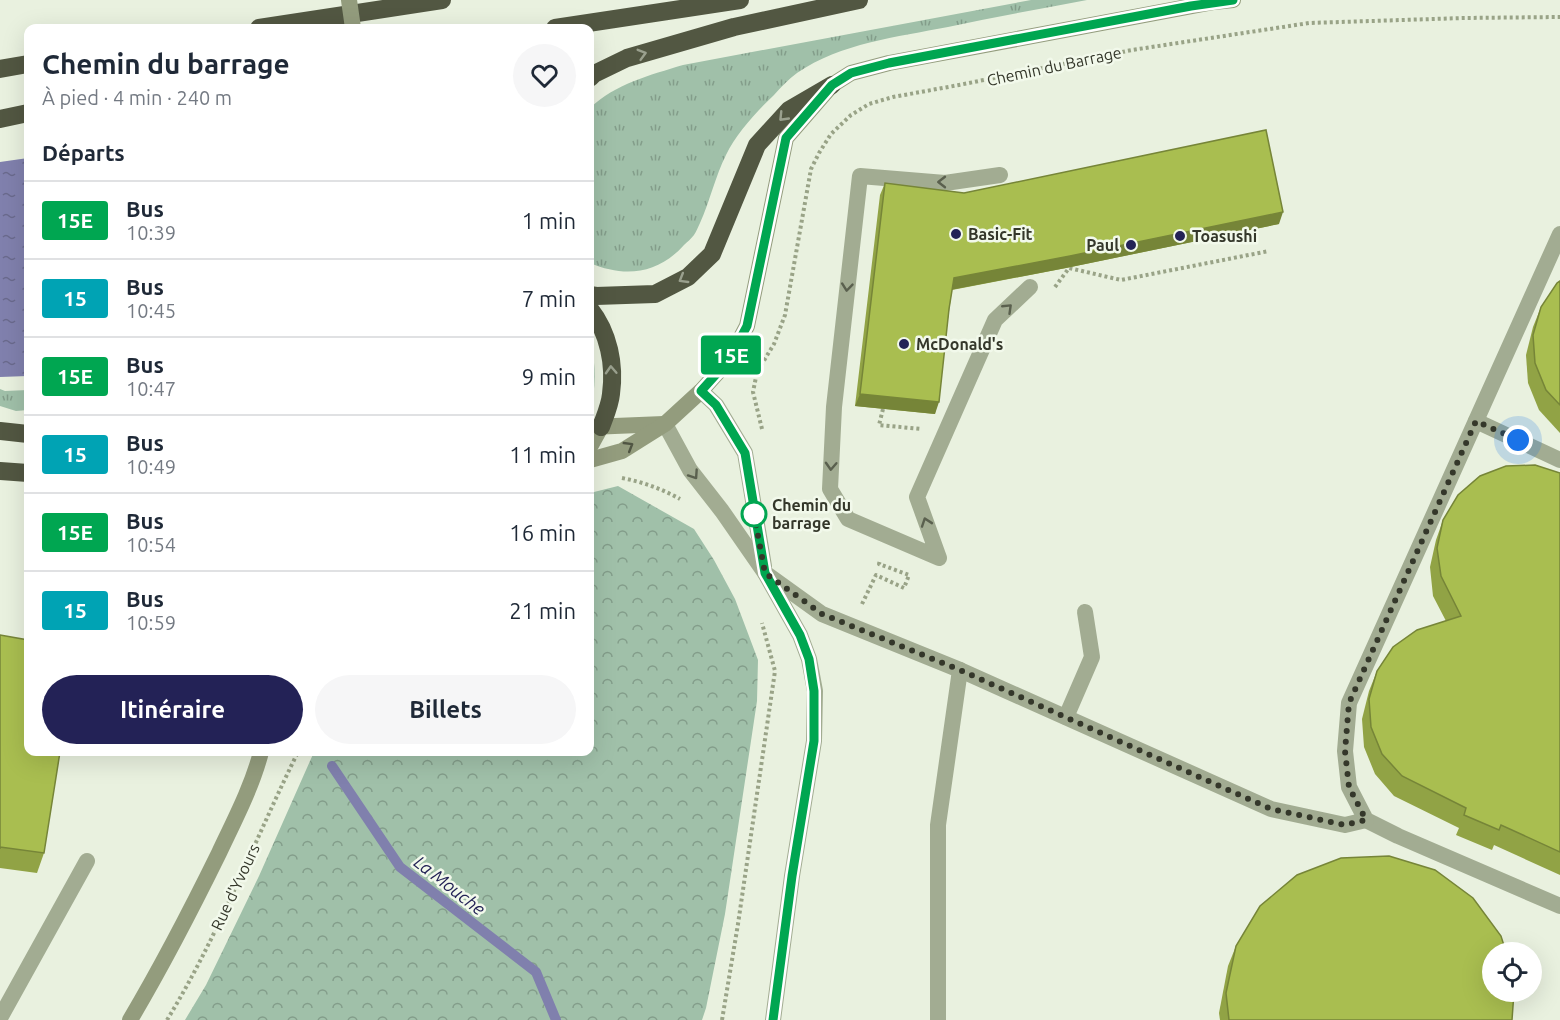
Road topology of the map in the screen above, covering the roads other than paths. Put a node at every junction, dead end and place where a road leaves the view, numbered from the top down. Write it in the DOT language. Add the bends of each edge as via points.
graph roads {
  1 [pos="349,0"];
  2 [pos="442,0"];
  3 [pos="740,0"];
  4 [pos="859,0"];
  5 [pos="1233,0"];
  6 [pos="285,24"];
  7 [pos="352,24"];
  8 [pos="581,24"];
  9 [pos="24,65"];
  10 [pos="0,69"];
  11 [pos="594,74"];
  12 [pos="832,85"];
  13 [pos="24,114"];
  14 [pos="0,118"];
  15 [pos="1000,175"];
  16 [pos="1560,234"];
  17 [pos="1030,287"];
  18 [pos="594,296"];
  19 [pos="594,316"];
  20 [pos="701,391"];
  21 [pos="1476,421"];
  22 [pos="665,424"];
  23 [pos="595,427"];
  24 [pos="0,431"];
  25 [pos="24,434"];
  26 [pos="594,459"];
  27 [pos="1560,460"];
  28 [pos="0,471"];
  29 [pos="24,473"];
  30 [pos="765,573"];
  31 [pos="1085,612"];
  32 [pos="960,670"];
  33 [pos="1066,717"];
  34 [pos="261,756"];
  35 [pos="1366,820"];
  36 [pos="87,861"];
  37 [pos="1560,906"];
  38 [pos="0,1018"];
  39 [pos="130,1020"];
  40 [pos="773,1020"];
  41 [pos="938,1020"];
  1 -- 7 [label="main road, bridge"];
  2 -- 6 [label="highway"];
  3 -- 8 [label="highway"];
  11 -- 4 [label="highway, one-way" via="627,58 723,30"];
  5 -- 12 [label="main road, Chemin du Barrage" via="889,63 851,73"];
  9 -- 10 [label="highway"];
  12 -- 18 [label="highway, one-way" via="789,110 757,145 712,254 688,277 656,294"];
  12 -- 20 [label="main road, Chemin du Barrage" via="786,138 747,326 729,360"];
  13 -- 14 [label="highway"];
  15 -- 17 [label="street, one-way" via="945,183 860,176 834,407 830,489 848,519 939,558 917,497 995,320"];
  16 -- 21 [label="street"];
  23 -- 19 [label="highway, one-way" via="611,397 613,368 606,336"];
  20 -- 22 [label="main road, Chemin du Barrage"];
  20 -- 30 [label="street" via="716,405 745,453"];
  21 -- 27 [label="street"];
  21 -- 35 [label="street" via="1349,703 1345,751 1349,787"];
  22 -- 23 [label="main road"];
  26 -- 22 [label="main road, Chemin du Barrage, one-way" via="622,451"];
  22 -- 30 [label="street, one-way" via="690,470"];
  24 -- 25 [label="highway"];
  28 -- 29 [label="highway"];
  30 -- 32 [label="street" via="822,614"];
  30 -- 40 [label="street" via="800,635 814,691 814,741"];
  31 -- 33 [label="street" via="1092,657"];
  32 -- 33 [label="street"];
  32 -- 41 [label="street" via="938,825"];
  33 -- 35 [label="street" via="1271,809 1345,825"];
  34 -- 39 [label="main road, Rue d'Yvours" via="203,886"];
  35 -- 37 [label="street"];
  36 -- 38 [label="street"];
}
